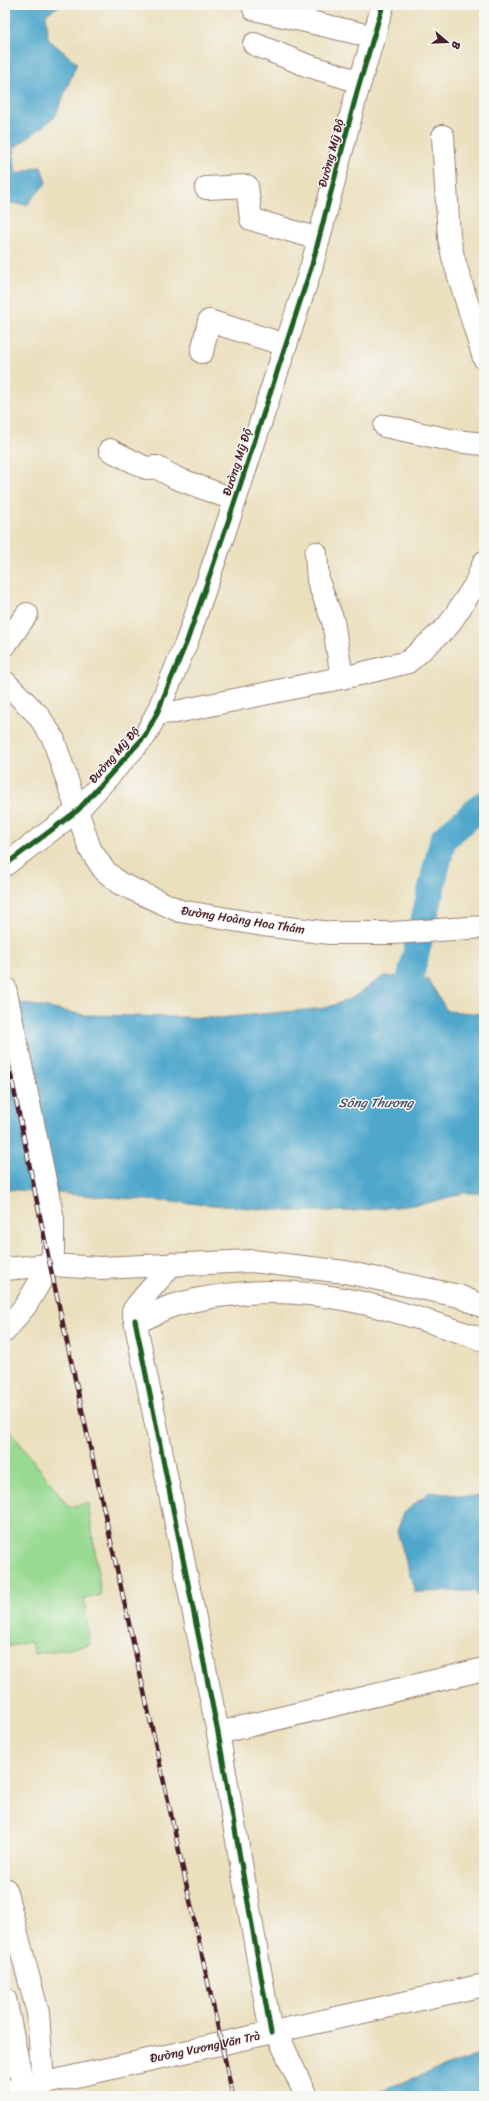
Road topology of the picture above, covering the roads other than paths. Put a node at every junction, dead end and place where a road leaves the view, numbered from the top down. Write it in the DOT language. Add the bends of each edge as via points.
graph roads {
  1 [pos="383,5"];
  2 [pos="254,9"];
  3 [pos="374,37"];
  4 [pos="254,44"];
  5 [pos="360,82"];
  6 [pos="443,136"];
  7 [pos="206,188"];
  8 [pos="319,239"];
  9 [pos="286,345"];
  10 [pos="202,352"];
  11 [pos="484,358"];
  12 [pos="385,426"];
  13 [pos="484,444"];
  14 [pos="110,450"];
  15 [pos="235,500"];
  16 [pos="316,553"];
  17 [pos="484,562"];
  18 [pos="27,614"];
  19 [pos="5,645"];
  20 [pos="342,678"];
  21 [pos="5,682"];
  22 [pos="157,713"];
  23 [pos="78,810"];
  24 [pos="5,865"];
  25 [pos="484,927"];
  26 [pos="5,988"];
  27 [pos="172,1264"];
  28 [pos="50,1265"];
  29 [pos="5,1269"];
  30 [pos="35,1292"];
  31 [pos="484,1306"];
  32 [pos="5,1316"];
  33 [pos="135,1320"];
  34 [pos="5,1331"];
  35 [pos="484,1340"];
  36 [pos="484,1669"];
  37 [pos="218,1733"];
  38 [pos="5,1889"];
  39 [pos="484,1985"];
  40 [pos="5,1999"];
  41 [pos="12,2028"];
  42 [pos="273,2032"];
  43 [pos="5,2056"];
  44 [pos="45,2089"];
  45 [pos="17,2092"];
  46 [pos="306,2096"];
  1 -- 3 [label="street, Đường Mỹ Độ"];
  2 -- 3 [label="street"];
  3 -- 5 [label="street, Đường Mỹ Độ"];
  4 -- 5 [label="street" via="306,65"];
  5 -- 8 [label="street, Đường Mỹ Độ"];
  6 -- 11 [label="street" via="449,237"];
  7 -- 8 [label="street" via="247,186 251,219"];
  8 -- 9 [label="street, Đường Mỹ Độ"];
  9 -- 10 [label="street" via="209,321"];
  9 -- 15 [label="street, Đường Mỹ Độ"];
  12 -- 13 [label="street" via="455,441"];
  14 -- 15 [label="street" via="146,468 156,467 176,478"];
  15 -- 22 [label="street, Đường Mỹ Độ" via="187,641"];
  16 -- 20 [label="street" via="318,581 333,621"];
  17 -- 20 [label="street" via="475,585 448,626 408,662"];
  18 -- 19 [label="street"];
  20 -- 22 [label="street" via="176,712"];
  21 -- 23 [label="street, Đường Hoàng Hoa Thám" via="38,715 53,738"];
  22 -- 23 [label="street, Đường Mỹ Độ" via="145,736"];
  23 -- 24 [label="street, Đường Mỹ Độ"];
  23 -- 25 [label="street, Đường Hoàng Hoa Thám" via="90,848 104,870 119,883 180,911 330,933 392,933"];
  26 -- 28 [label="street" via="53,1219 53,1252"];
  27 -- 28 [label="street" via="100,1268"];
  27 -- 31 [label="street" via="252,1261 345,1272 459,1296"];
  27 -- 33 [label="street" via="138,1304 134,1312"];
  28 -- 29 [label="street"];
  28 -- 30 [label="street"];
  30 -- 32 [label="street"];
  30 -- 34 [label="street"];
  33 -- 35 [label="street" via="142,1320 169,1308 247,1293 314,1295 378,1308"];
  33 -- 37 [label="street"];
  36 -- 37 [label="street"];
  37 -- 42 [label="street"];
  38 -- 44 [label="street" via="38,2013"];
  39 -- 42 [label="street, Đường Vương Văn Trà"];
  40 -- 41 [label="street"];
  41 -- 44 [label="street"];
  41 -- 45 [label="street"];
  42 -- 44 [label="street, Đường Vương Văn Trà"];
  42 -- 46 [label="street"];
  43 -- 45 [label="street"];
  44 -- 45 [label="street, Đường Vương Văn Trà"];
}
